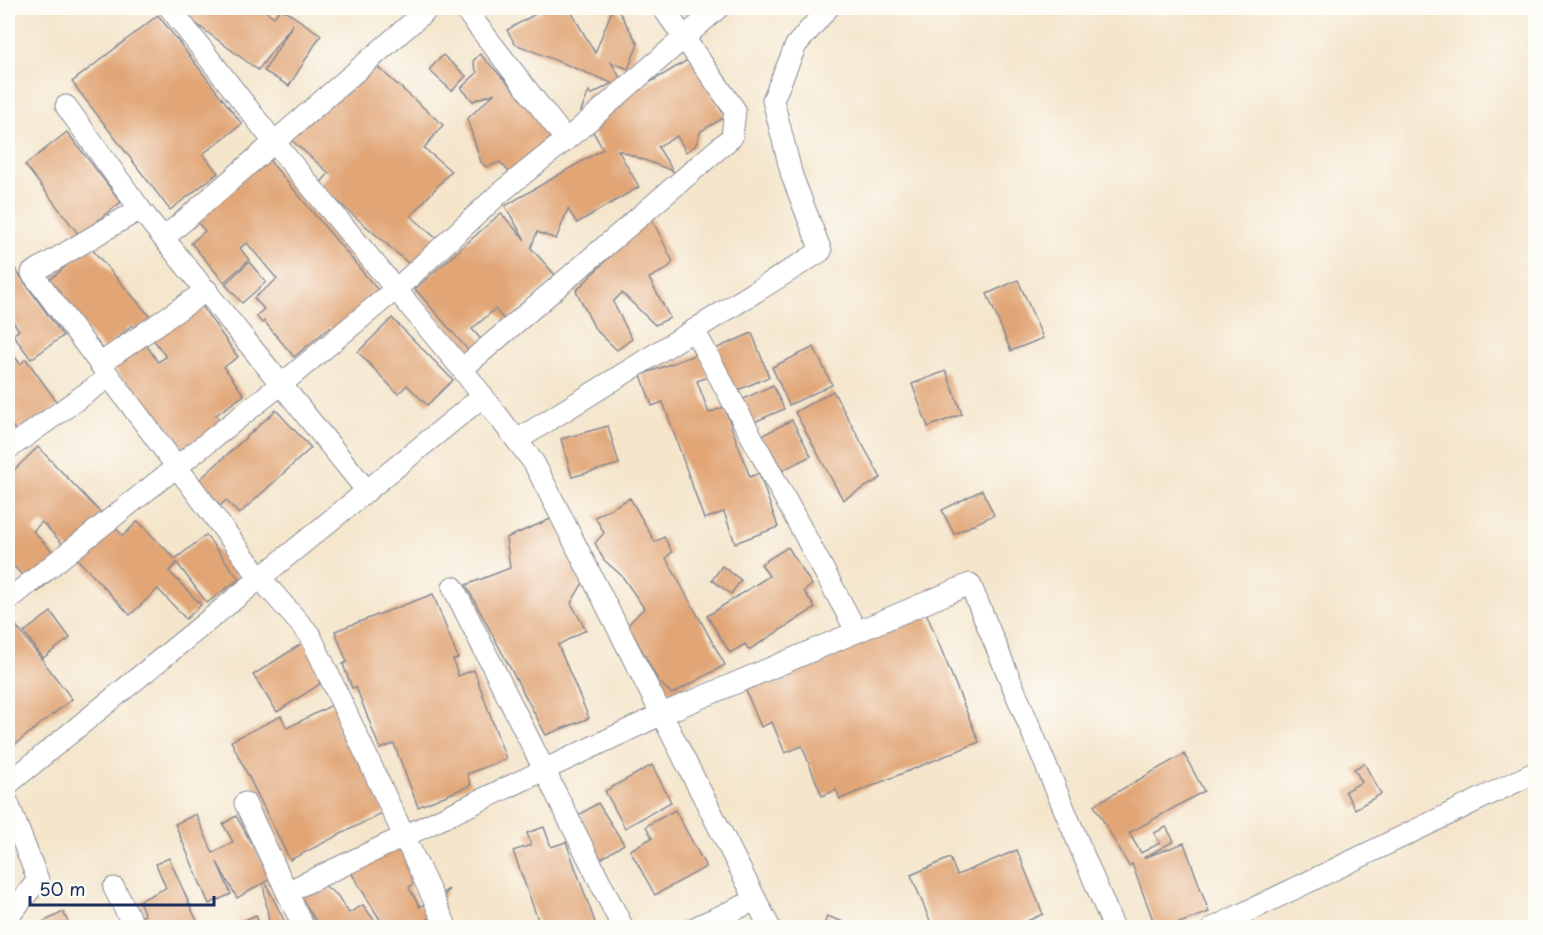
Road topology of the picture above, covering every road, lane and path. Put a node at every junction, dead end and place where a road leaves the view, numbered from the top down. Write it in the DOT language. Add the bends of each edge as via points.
graph roads {
  1 [pos="170,8"];
  2 [pos="464,8"];
  3 [pos="663,8"];
  4 [pos="718,8"];
  5 [pos="828,8"];
  6 [pos="423,9"];
  7 [pos="684,37"];
  8 [pos="66,106"];
  9 [pos="566,140"];
  10 [pos="274,142"];
  11 [pos="140,209"];
  12 [pos="164,238"];
  13 [pos="396,289"];
  14 [pos="207,290"];
  15 [pos="694,330"];
  16 [pos="462,369"];
  17 [pos="105,371"];
  18 [pos="281,384"];
  19 [pos="483,396"];
  20 [pos="517,440"];
  21 [pos="8,449"];
  22 [pos="176,467"];
  23 [pos="367,491"];
  24 [pos="260,578"];
  25 [pos="453,587"];
  26 [pos="8,600"];
  27 [pos="857,632"];
  28 [pos="662,714"];
  29 [pos="544,770"];
  30 [pos="1536,772"];
  31 [pos="8,784"];
  32 [pos="8,803"];
  33 [pos="245,803"];
  34 [pos="405,836"];
  35 [pos="114,888"];
  36 [pos="287,892"];
  37 [pos="756,900"];
  38 [pos="8,917"];
  39 [pos="135,927"];
  40 [pos="304,927"];
  41 [pos="447,927"];
  42 [pos="623,927"];
  43 [pos="694,927"];
  44 [pos="770,927"];
  45 [pos="1114,927"];
  46 [pos="1213,927"];
  1 -- 10 [label="street"];
  2 -- 9 [label="street"];
  3 -- 7 [label="street"];
  4 -- 7 [label="street"];
  5 -- 15 [label="street" via="796,45 773,100 792,176 821,251"];
  6 -- 10 [label="street"];
  7 -- 9 [label="street"];
  7 -- 16 [label="street" via="735,110 732,137"];
  8 -- 11 [label="street"];
  9 -- 13 [label="street" via="501,192"];
  10 -- 12 [label="street"];
  10 -- 13 [label="street"];
  11 -- 12 [label="street"];
  11 -- 17 [label="street" via="32,273"];
  12 -- 14 [label="street"];
  13 -- 16 [label="street"];
  13 -- 18 [label="street"];
  14 -- 17 [label="street"];
  14 -- 18 [label="street"];
  15 -- 20 [label="street"];
  15 -- 27 [label="street"];
  16 -- 19 [label="street"];
  17 -- 21 [label="street"];
  17 -- 22 [label="street"];
  18 -- 22 [label="street"];
  18 -- 23 [label="street"];
  19 -- 20 [label="street"];
  19 -- 23 [label="street"];
  20 -- 28 [label="street" via="534,463"];
  22 -- 24 [label="street"];
  22 -- 26 [label="street"];
  23 -- 24 [label="street"];
  24 -- 31 [label="street"];
  24 -- 34 [label="street" via="310,635"];
  25 -- 29 [label="street"];
  27 -- 28 [label="street"];
  27 -- 45 [label="street" via="970,584"];
  28 -- 29 [label="street"];
  28 -- 37 [label="street"];
  29 -- 34 [label="street"];
  29 -- 42 [label="street"];
  30 -- 46 [label="street"];
  32 -- 38 [label="street" via="39,880"];
  33 -- 36 [label="street"];
  34 -- 36 [label="street"];
  34 -- 41 [label="street"];
  35 -- 39 [label="street"];
  36 -- 40 [label="street"];
  37 -- 43 [label="street"];
  37 -- 44 [label="street"];
}
